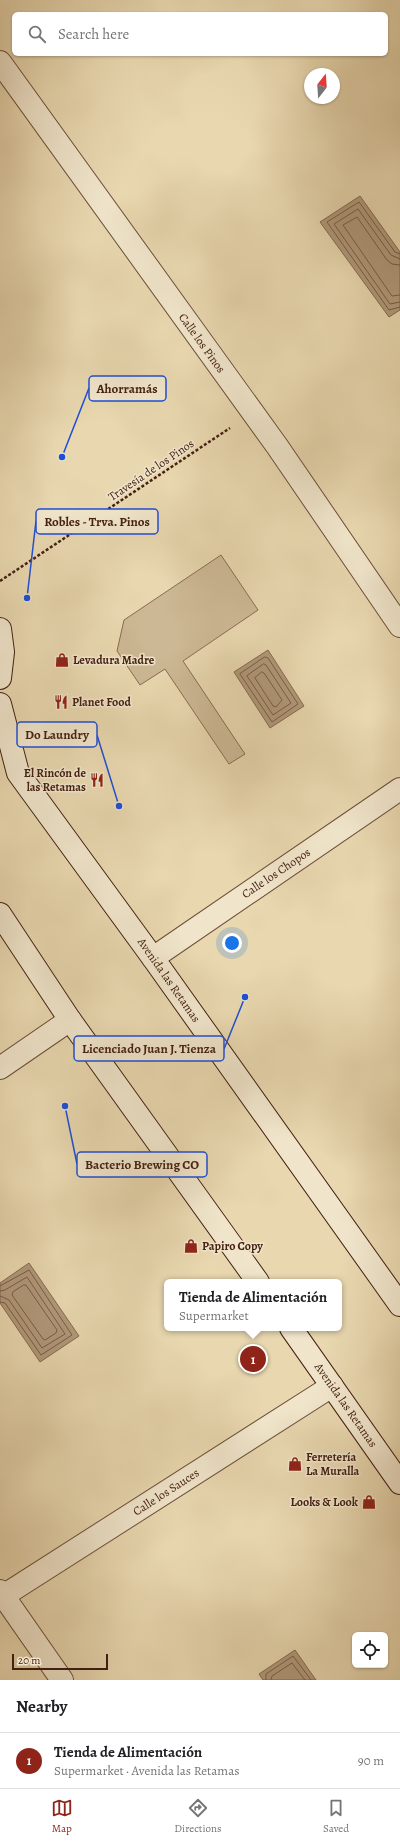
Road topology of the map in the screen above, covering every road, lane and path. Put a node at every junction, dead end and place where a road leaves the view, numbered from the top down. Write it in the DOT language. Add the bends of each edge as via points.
graph roads {
  1 [pos="0,62"];
  2 [pos="252,413"];
  3 [pos="0,581"];
  4 [pos="400,626"];
  5 [pos="0,629"];
  6 [pos="0,678"];
  7 [pos="0,704"];
  8 [pos="400,789"];
  9 [pos="0,914"];
  10 [pos="153,958"];
  11 [pos="70,1020"];
  12 [pos="0,1068"];
  13 [pos="256,1279"];
  14 [pos="400,1305"];
  15 [pos="293,1331"];
  16 [pos="332,1386"];
  17 [pos="400,1483"];
  18 [pos="1,1595"];
  19 [pos="62,1680"];
  1 -- 2 [label="street, Calle los Pinos"];
  2 -- 3 [label="path, Travesía de los Pinos"];
  2 -- 4 [label="street, Calle los Pinos"];
  5 -- 6 [label="street" via="3,652"];
  7 -- 10 [label="street, Avenida las Retamas" via="18,773"];
  8 -- 10 [label="street, Calle los Chopos"];
  9 -- 11 [label="street"];
  10 -- 14 [label="street, Avenida las Retamas"];
  11 -- 12 [label="street"];
  11 -- 13 [label="street"];
  15 -- 16 [label="street, Avenida las Retamas"];
  16 -- 17 [label="street, Avenida las Retamas"];
  16 -- 18 [label="street, Calle los Sauces"];
  18 -- 19 [label="street"];
}
